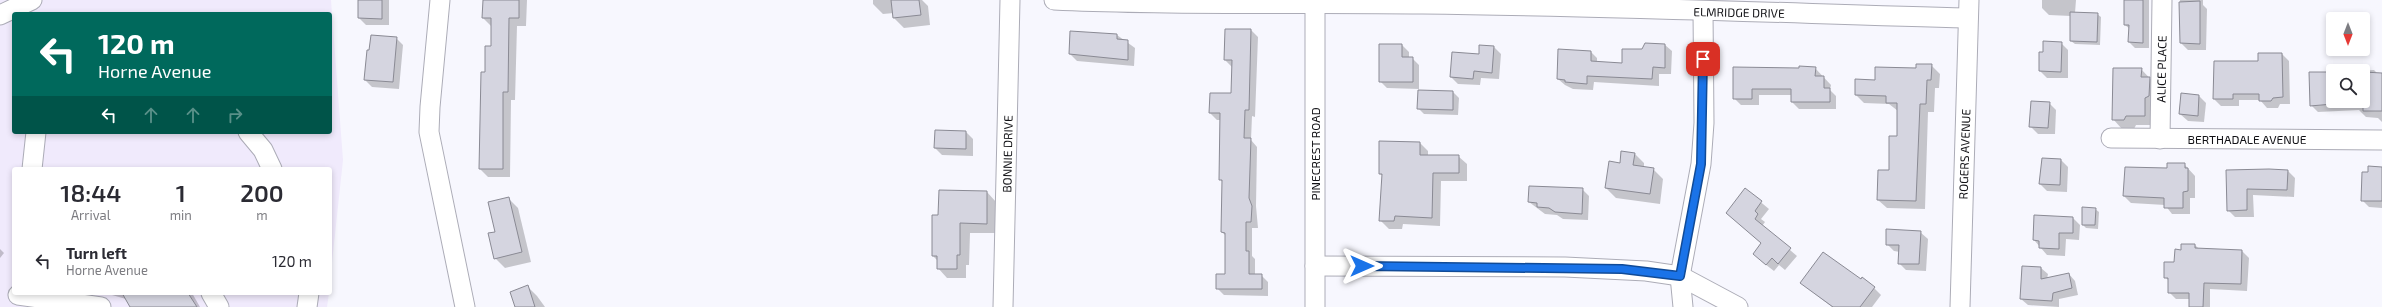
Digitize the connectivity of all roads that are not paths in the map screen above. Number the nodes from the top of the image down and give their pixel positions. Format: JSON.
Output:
{"nodes":[{"id":1,"x":32,"y":0,"type":"edge"},
{"id":2,"x":440,"y":0,"type":"edge"},
{"id":3,"x":1010,"y":0,"type":"edge"},
{"id":4,"x":1054,"y":0,"type":"edge"},
{"id":5,"x":2162,"y":0,"type":"edge"},
{"id":6,"x":1315,"y":2,"type":"edge"},
{"id":7,"x":1698,"y":7,"type":"edge"},
{"id":8,"x":1968,"y":9,"type":"edge"},
{"id":9,"x":0,"y":15,"type":"edge"},
{"id":10,"x":36,"y":134,"type":"edge"},
{"id":11,"x":250,"y":134,"type":"edge"},
{"id":12,"x":2111,"y":138,"type":"dead end"},
{"id":13,"x":2160,"y":139,"type":"junction"},
{"id":14,"x":2382,"y":140,"type":"edge"},
{"id":15,"x":32,"y":167,"type":"edge"},
{"id":16,"x":271,"y":167,"type":"edge"},
{"id":17,"x":1315,"y":266,"type":"junction"},
{"id":18,"x":1680,"y":276,"type":"junction"},
{"id":19,"x":212,"y":295,"type":"edge"},
{"id":20,"x":309,"y":295,"type":"edge"},
{"id":21,"x":17,"y":298,"type":"edge"},
{"id":22,"x":101,"y":307,"type":"edge"},
{"id":23,"x":220,"y":307,"type":"edge"},
{"id":24,"x":307,"y":307,"type":"edge"},
{"id":25,"x":465,"y":307,"type":"edge"},
{"id":26,"x":1003,"y":307,"type":"edge"},
{"id":27,"x":1315,"y":307,"type":"edge"},
{"id":28,"x":1683,"y":307,"type":"edge"},
{"id":29,"x":1738,"y":307,"type":"edge"},
{"id":30,"x":1960,"y":307,"type":"edge"}],
"edges":[{"from":1,"to":9,"type":"street"},
{"from":2,"to":25,"type":"street"},
{"from":3,"to":26,"type":"street","name":"BONNIE DRIVE"},
{"from":4,"to":6,"type":"street","name":"ELMRIDGE DRIVE"},
{"from":5,"to":13,"type":"street","name":"ALICE PLACE"},
{"from":6,"to":7,"type":"street","name":"ELMRIDGE DRIVE"},
{"from":6,"to":17,"type":"street","name":"PINECREST ROAD"},
{"from":7,"to":8,"type":"street","name":"ELMRIDGE DRIVE"},
{"from":7,"to":18,"type":"street"},
{"from":8,"to":30,"type":"street","name":"ROGERS AVENUE"},
{"from":10,"to":15,"type":"street"},
{"from":11,"to":16,"type":"street"},
{"from":12,"to":13,"type":"street","name":"BERTHADALE AVENUE"},
{"from":13,"to":14,"type":"street","name":"BERTHADALE AVENUE"},
{"from":17,"to":18,"type":"street"},
{"from":17,"to":27,"type":"street","name":"PINECREST ROAD"},
{"from":18,"to":28,"type":"street"},
{"from":18,"to":29,"type":"street"},
{"from":19,"to":23,"type":"street"},
{"from":20,"to":24,"type":"street"},
{"from":21,"to":22,"type":"street"}]}
